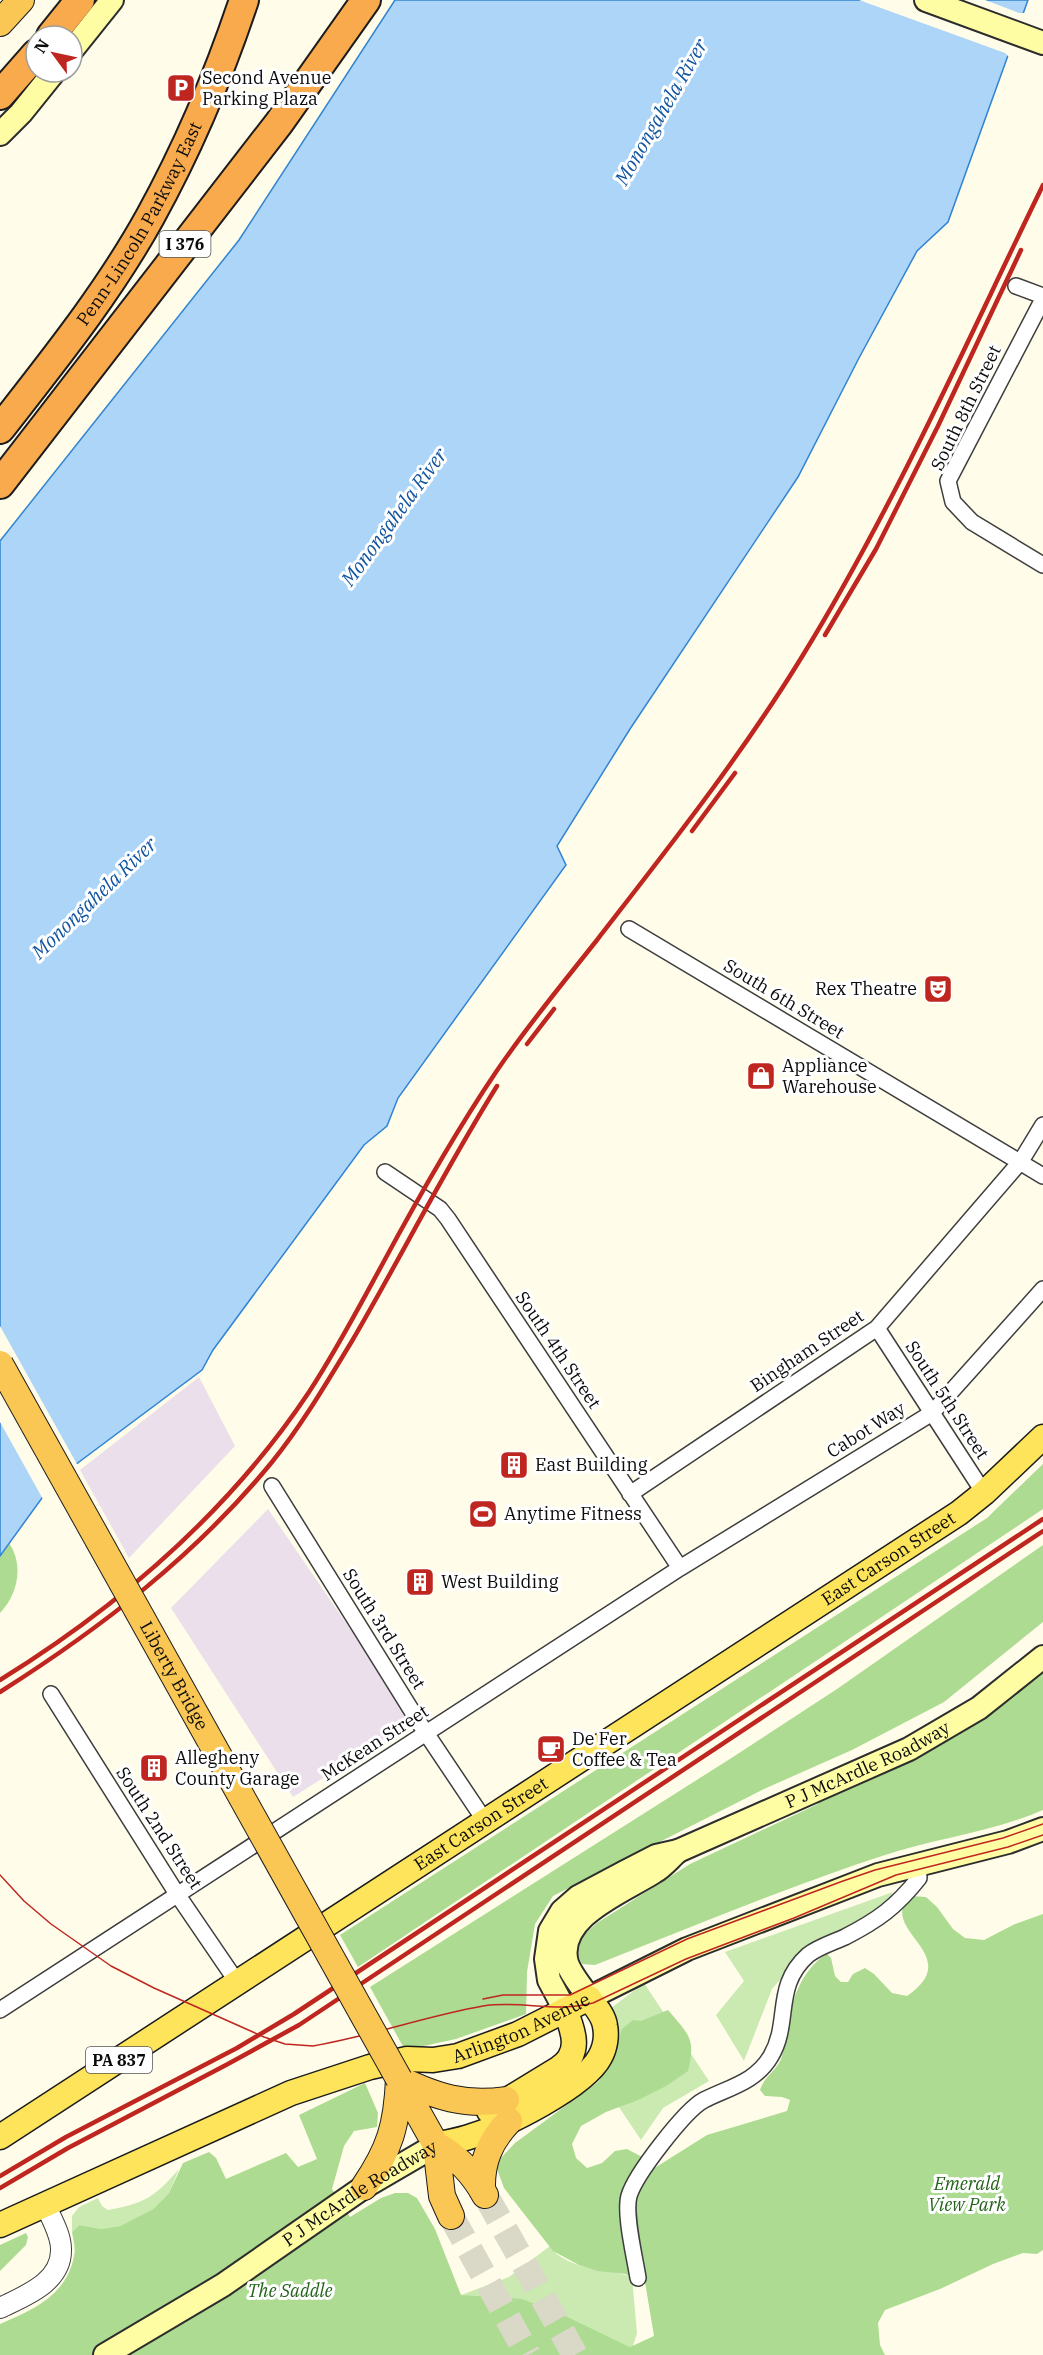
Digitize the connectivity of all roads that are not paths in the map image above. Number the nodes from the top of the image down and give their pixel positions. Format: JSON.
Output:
{"nodes":[{"id":1,"x":21,"y":0,"type":"edge"},
{"id":2,"x":80,"y":0,"type":"edge"},
{"id":3,"x":112,"y":0,"type":"edge"},
{"id":4,"x":244,"y":0,"type":"edge"},
{"id":5,"x":366,"y":0,"type":"edge"},
{"id":6,"x":926,"y":0,"type":"edge"},
{"id":7,"x":0,"y":23,"type":"edge"},
{"id":8,"x":61,"y":24,"type":"edge"},
{"id":9,"x":84,"y":35,"type":"edge"},
{"id":10,"x":1043,"y":43,"type":"edge"},
{"id":11,"x":24,"y":68,"type":"edge"},
{"id":12,"x":44,"y":84,"type":"edge"},
{"id":13,"x":0,"y":95,"type":"edge"},
{"id":14,"x":0,"y":134,"type":"edge"},
{"id":15,"x":1016,"y":286,"type":"dead end"},
{"id":16,"x":1043,"y":298,"type":"edge"},
{"id":17,"x":0,"y":429,"type":"edge"},
{"id":18,"x":0,"y":484,"type":"edge"},
{"id":19,"x":1043,"y":565,"type":"edge"},
{"id":20,"x":629,"y":929,"type":"dead end"},
{"id":21,"x":1043,"y":1125,"type":"edge"},
{"id":22,"x":1021,"y":1161,"type":"junction"},
{"id":23,"x":385,"y":1172,"type":"dead end"},
{"id":24,"x":1043,"y":1176,"type":"edge"},
{"id":25,"x":1043,"y":1289,"type":"edge"},
{"id":26,"x":877,"y":1328,"type":"junction"},
{"id":27,"x":0,"y":1364,"type":"edge"},
{"id":28,"x":932,"y":1413,"type":"junction"},
{"id":29,"x":1043,"y":1437,"type":"edge"},
{"id":30,"x":272,"y":1486,"type":"dead end"},
{"id":31,"x":984,"y":1493,"type":"junction"},
{"id":32,"x":630,"y":1494,"type":"junction"},
{"id":33,"x":680,"y":1568,"type":"junction"},
{"id":34,"x":1043,"y":1657,"type":"edge"},
{"id":35,"x":51,"y":1694,"type":"dead end"},
{"id":36,"x":426,"y":1732,"type":"junction"},
{"id":37,"x":486,"y":1821,"type":"junction"},
{"id":38,"x":1043,"y":1829,"type":"edge"},
{"id":39,"x":678,"y":1851,"type":"junction"},
{"id":40,"x":918,"y":1864,"type":"junction"},
{"id":41,"x":177,"y":1894,"type":"junction"},
{"id":42,"x":237,"y":1982,"type":"junction"},
{"id":43,"x":583,"y":1990,"type":"junction"},
{"id":44,"x":560,"y":2000,"type":"junction"},
{"id":45,"x":0,"y":2010,"type":"edge"},
{"id":46,"x":399,"y":2079,"type":"junction"},
{"id":47,"x":508,"y":2111,"type":"junction"},
{"id":48,"x":0,"y":2137,"type":"edge"},
{"id":49,"x":436,"y":2145,"type":"junction"},
{"id":50,"x":364,"y":2187,"type":"junction"},
{"id":51,"x":45,"y":2204,"type":"junction"},
{"id":52,"x":451,"y":2216,"type":"tunnel mouth"},
{"id":53,"x":0,"y":2225,"type":"edge"},
{"id":54,"x":638,"y":2278,"type":"dead end"},
{"id":55,"x":0,"y":2308,"type":"edge"},
{"id":56,"x":105,"y":2355,"type":"edge"}],
"edges":[{"from":1,"to":7,"type":"highway"},
{"from":2,"to":8,"type":"highway"},
{"from":3,"to":9,"type":"main road"},
{"from":4,"to":17,"type":"highway","name":"Penn-Lincoln Parkway East","number":"I 376"},
{"from":5,"to":18,"type":"highway","name":"Penn-Lincoln Parkway East","number":"I 376"},
{"from":6,"to":10,"type":"main road"},
{"from":11,"to":13,"type":"highway"},
{"from":12,"to":14,"type":"main road"},
{"from":15,"to":16,"type":"street"},
{"from":16,"to":19,"type":"street","name":"South 8th Street"},
{"from":20,"to":22,"type":"street","name":"South 6th Street"},
{"from":21,"to":22,"type":"street","name":"Bingham Street"},
{"from":22,"to":24,"type":"street","name":"South 6th Street"},
{"from":22,"to":26,"type":"street","name":"Bingham Street"},
{"from":23,"to":32,"type":"street","name":"South 4th Street"},
{"from":25,"to":28,"type":"street","name":"Cabot Way"},
{"from":26,"to":28,"type":"street","name":"South 5th Street"},
{"from":26,"to":32,"type":"street","name":"Bingham Street"},
{"from":27,"to":46,"type":"highway","name":"Liberty Bridge","bridge":true},
{"from":28,"to":31,"type":"street","name":"South 5th Street"},
{"from":28,"to":33,"type":"street","name":"Cabot Way"},
{"from":29,"to":31,"type":"main road","name":"East Carson Street","number":"PA 837"},
{"from":30,"to":36,"type":"street","name":"South 3rd Street"},
{"from":31,"to":37,"type":"main road","name":"East Carson Street","number":"PA 837"},
{"from":32,"to":33,"type":"street","name":"South 4th Street"},
{"from":33,"to":36,"type":"street","name":"McKean Street"},
{"from":34,"to":39,"type":"main road","name":"P J McArdle Roadway"},
{"from":35,"to":41,"type":"street","name":"South 2nd Street"},
{"from":36,"to":37,"type":"street","name":"South 3rd Street"},
{"from":36,"to":41,"type":"street","name":"McKean Street"},
{"from":37,"to":42,"type":"main road","name":"East Carson Street","number":"PA 837"},
{"from":38,"to":40,"type":"main road","name":"Arlington Avenue"},
{"from":39,"to":43,"type":"main road","name":"P J McArdle Roadway"},
{"from":39,"to":44,"type":"main road","name":"P J McArdle Roadway"},
{"from":40,"to":43,"type":"main road","name":"Arlington Avenue"},
{"from":40,"to":54,"type":"street"},
{"from":41,"to":42,"type":"street","name":"South 2nd Street"},
{"from":41,"to":45,"type":"street","name":"McKean Street"},
{"from":42,"to":48,"type":"main road","name":"East Carson Street","number":"PA 837"},
{"from":43,"to":44,"type":"main road","name":"Arlington Avenue"},
{"from":43,"to":47,"type":"main road","name":"P J McArdle Roadway"},
{"from":44,"to":47,"type":"main road","name":"P J McArdle Roadway"},
{"from":44,"to":51,"type":"main road","name":"Arlington Avenue"},
{"from":46,"to":47,"type":"highway"},
{"from":46,"to":49,"type":"highway","name":"Liberty Bridge"},
{"from":46,"to":50,"type":"highway"},
{"from":47,"to":49,"type":"main road"},
{"from":47,"to":49,"type":"highway"},
{"from":49,"to":50,"type":"main road","name":"P J McArdle Roadway"},
{"from":49,"to":52,"type":"highway"},
{"from":50,"to":56,"type":"main road","name":"P J McArdle Roadway"},
{"from":51,"to":53,"type":"main road","name":"Arlington Avenue"},
{"from":51,"to":55,"type":"street"}]}
